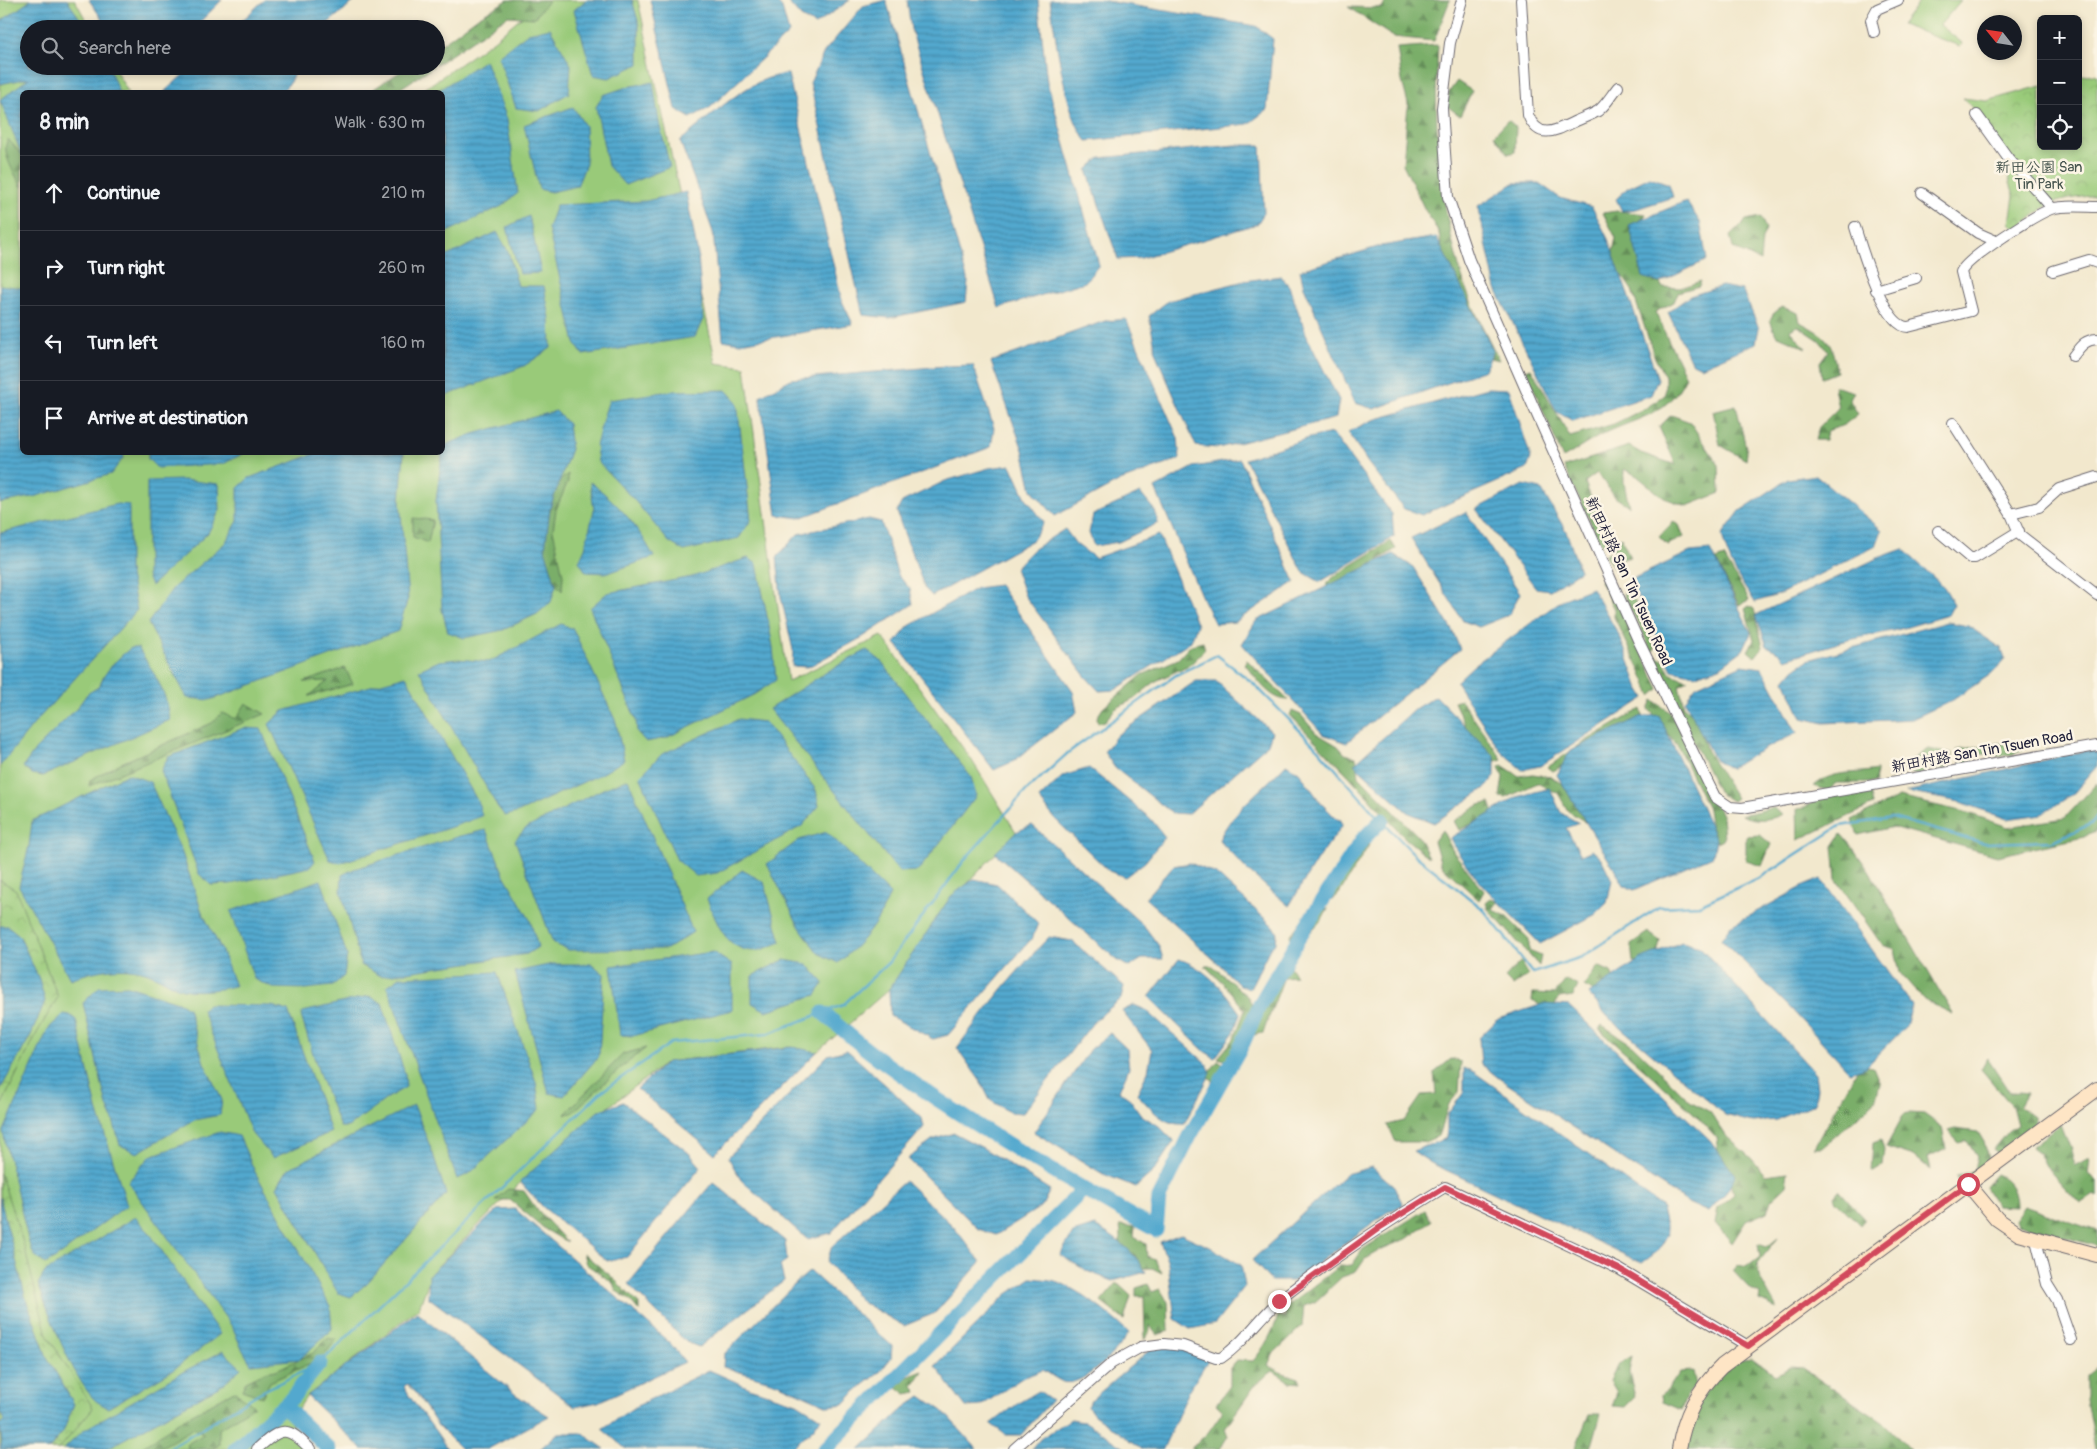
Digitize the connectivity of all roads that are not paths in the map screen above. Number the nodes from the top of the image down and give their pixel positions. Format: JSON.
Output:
{"nodes":[{"id":1,"x":1462,"y":0,"type":"edge"},
{"id":2,"x":1521,"y":0,"type":"edge"},
{"id":3,"x":1898,"y":0,"type":"edge"},
{"id":4,"x":1874,"y":32,"type":"dead end"},
{"id":5,"x":1618,"y":87,"type":"dead end"},
{"id":6,"x":1977,"y":115,"type":"dead end"},
{"id":7,"x":1922,"y":194,"type":"dead end"},
{"id":8,"x":2097,"y":207,"type":"edge"},
{"id":9,"x":2052,"y":208,"type":"junction"},
{"id":10,"x":1855,"y":227,"type":"dead end"},
{"id":11,"x":1996,"y":241,"type":"junction"},
{"id":12,"x":2097,"y":263,"type":"edge"},
{"id":13,"x":2053,"y":271,"type":"dead end"},
{"id":14,"x":1916,"y":278,"type":"dead end"},
{"id":15,"x":1876,"y":290,"type":"junction"},
{"id":16,"x":2097,"y":339,"type":"edge"},
{"id":17,"x":2073,"y":356,"type":"dead end"},
{"id":18,"x":1953,"y":423,"type":"dead end"},
{"id":19,"x":2097,"y":477,"type":"edge"},
{"id":20,"x":2011,"y":514,"type":"junction"},
{"id":21,"x":1938,"y":531,"type":"dead end"},
{"id":22,"x":2019,"y":531,"type":"junction"},
{"id":23,"x":2097,"y":595,"type":"edge"},
{"id":24,"x":2097,"y":746,"type":"edge"},
{"id":25,"x":2097,"y":1089,"type":"edge"},
{"id":26,"x":1968,"y":1184,"type":"junction"},
{"id":27,"x":2036,"y":1240,"type":"junction"},
{"id":28,"x":2097,"y":1255,"type":"edge"},
{"id":29,"x":2071,"y":1340,"type":"dead end"},
{"id":30,"x":1748,"y":1346,"type":"junction"},
{"id":31,"x":257,"y":1449,"type":"edge"},
{"id":32,"x":310,"y":1449,"type":"edge"},
{"id":33,"x":1014,"y":1449,"type":"edge"},
{"id":34,"x":1679,"y":1449,"type":"edge"}],
"edges":[{"from":1,"to":24,"type":"street","name":"新田村路 San Tin Tsuen Road"},
{"from":2,"to":5,"type":"street"},
{"from":3,"to":4,"type":"street"},
{"from":6,"to":9,"type":"street"},
{"from":7,"to":11,"type":"street"},
{"from":8,"to":9,"type":"street"},
{"from":9,"to":11,"type":"street"},
{"from":10,"to":15,"type":"street"},
{"from":11,"to":15,"type":"street"},
{"from":12,"to":13,"type":"street"},
{"from":14,"to":15,"type":"street"},
{"from":16,"to":17,"type":"street"},
{"from":18,"to":20,"type":"street"},
{"from":19,"to":20,"type":"street"},
{"from":20,"to":22,"type":"street"},
{"from":21,"to":22,"type":"street"},
{"from":22,"to":23,"type":"street"},
{"from":25,"to":26,"type":"main road"},
{"from":26,"to":27,"type":"main road"},
{"from":26,"to":30,"type":"main road"},
{"from":27,"to":28,"type":"main road"},
{"from":27,"to":29,"type":"street"},
{"from":30,"to":33,"type":"street"},
{"from":30,"to":34,"type":"main road"},
{"from":31,"to":32,"type":"street"}]}
